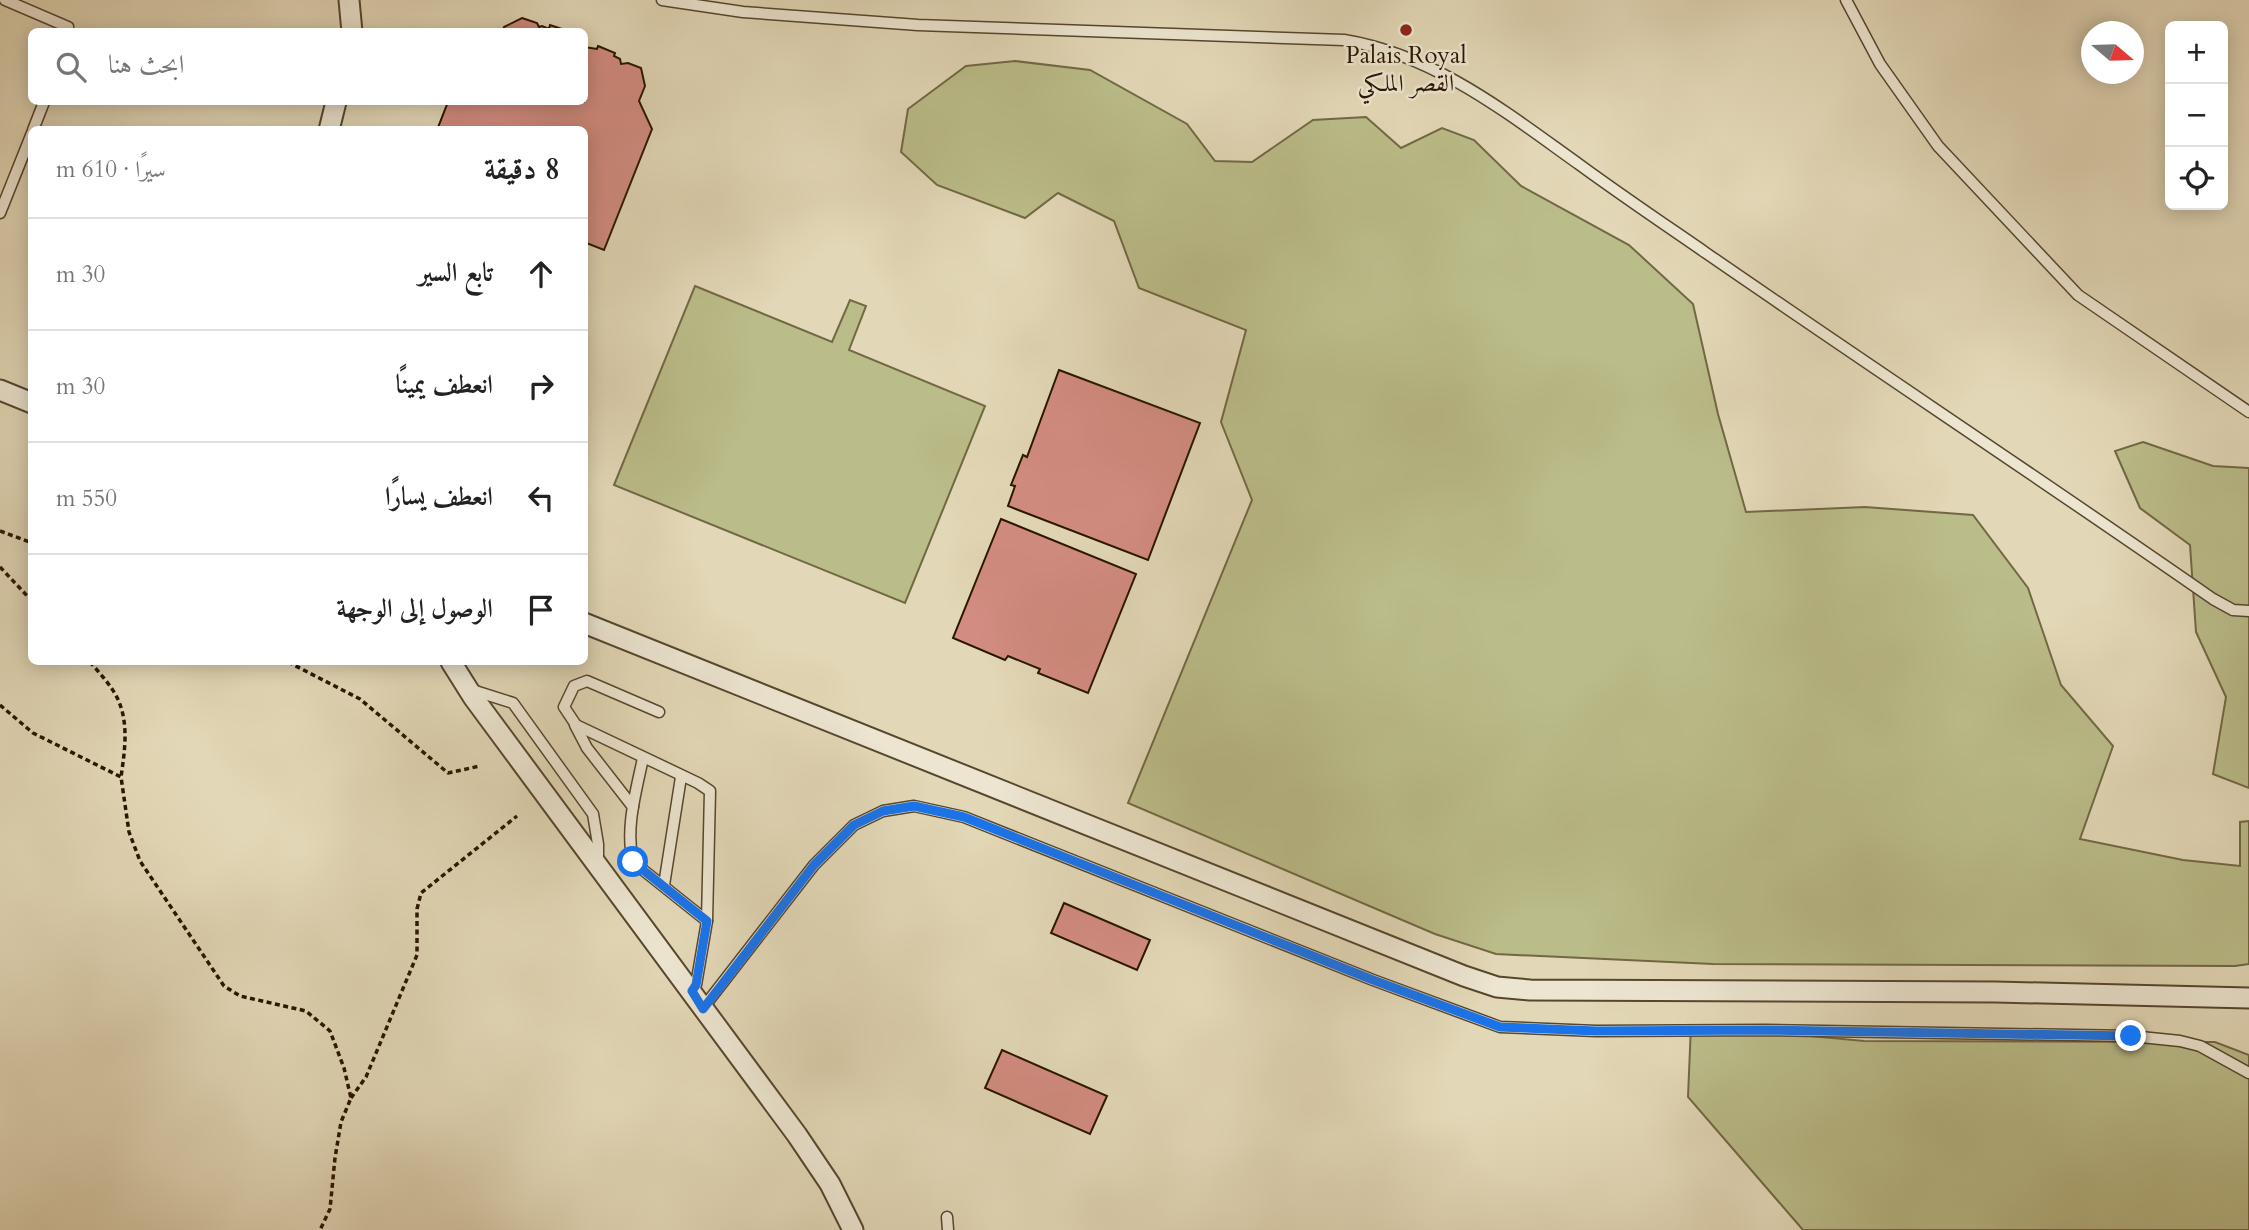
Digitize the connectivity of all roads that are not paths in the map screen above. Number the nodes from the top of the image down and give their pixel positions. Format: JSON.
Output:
{"nodes":[{"id":1,"x":5,"y":0,"type":"edge"},
{"id":2,"x":349,"y":0,"type":"edge"},
{"id":3,"x":662,"y":0,"type":"edge"},
{"id":4,"x":1846,"y":0,"type":"edge"},
{"id":5,"x":68,"y":28,"type":"edge"},
{"id":6,"x":352,"y":28,"type":"edge"},
{"id":7,"x":43,"y":105,"type":"edge"},
{"id":8,"x":335,"y":105,"type":"edge"},
{"id":9,"x":34,"y":126,"type":"edge"},
{"id":10,"x":330,"y":126,"type":"edge"},
{"id":11,"x":28,"y":141,"type":"edge"},
{"id":12,"x":0,"y":213,"type":"edge"},
{"id":13,"x":0,"y":390,"type":"edge"},
{"id":14,"x":28,"y":400,"type":"edge"},
{"id":15,"x":2249,"y":412,"type":"edge"},
{"id":16,"x":2249,"y":611,"type":"edge"},
{"id":17,"x":588,"y":625,"type":"edge"},
{"id":18,"x":453,"y":665,"type":"edge"},
{"id":19,"x":468,"y":689,"type":"junction"},
{"id":20,"x":659,"y":712,"type":"dead end"},
{"id":21,"x":572,"y":720,"type":"junction"},
{"id":22,"x":643,"y":758,"type":"junction"},
{"id":23,"x":681,"y":777,"type":"junction"},
{"id":24,"x":633,"y":807,"type":"junction"},
{"id":25,"x":597,"y":867,"type":"junction"},
{"id":26,"x":664,"y":885,"type":"junction"},
{"id":27,"x":707,"y":921,"type":"junction"},
{"id":28,"x":692,"y":991,"type":"junction"},
{"id":29,"x":2249,"y":998,"type":"edge"},
{"id":30,"x":703,"y":1009,"type":"junction"},
{"id":31,"x":2249,"y":1073,"type":"edge"},
{"id":32,"x":947,"y":1217,"type":"dead end"},
{"id":33,"x":853,"y":1230,"type":"edge"},
{"id":34,"x":948,"y":1230,"type":"edge"}],
"edges":[{"from":1,"to":5,"type":"lane"},
{"from":2,"to":6,"type":"street"},
{"from":3,"to":16,"type":"lane"},
{"from":4,"to":15,"type":"lane"},
{"from":7,"to":9,"type":"lane"},
{"from":8,"to":10,"type":"street"},
{"from":11,"to":12,"type":"lane"},
{"from":13,"to":14,"type":"street"},
{"from":17,"to":29,"type":"street"},
{"from":18,"to":19,"type":"street"},
{"from":19,"to":25,"type":"street"},
{"from":19,"to":25,"type":"lane"},
{"from":20,"to":21,"type":"lane"},
{"from":21,"to":22,"type":"lane"},
{"from":21,"to":24,"type":"lane"},
{"from":22,"to":23,"type":"lane"},
{"from":22,"to":24,"type":"lane"},
{"from":23,"to":26,"type":"lane"},
{"from":23,"to":27,"type":"lane"},
{"from":24,"to":26,"type":"lane"},
{"from":25,"to":28,"type":"street"},
{"from":26,"to":27,"type":"lane"},
{"from":27,"to":28,"type":"lane"},
{"from":28,"to":30,"type":"street"},
{"from":30,"to":31,"type":"lane"},
{"from":30,"to":33,"type":"street"},
{"from":32,"to":34,"type":"lane"}]}
